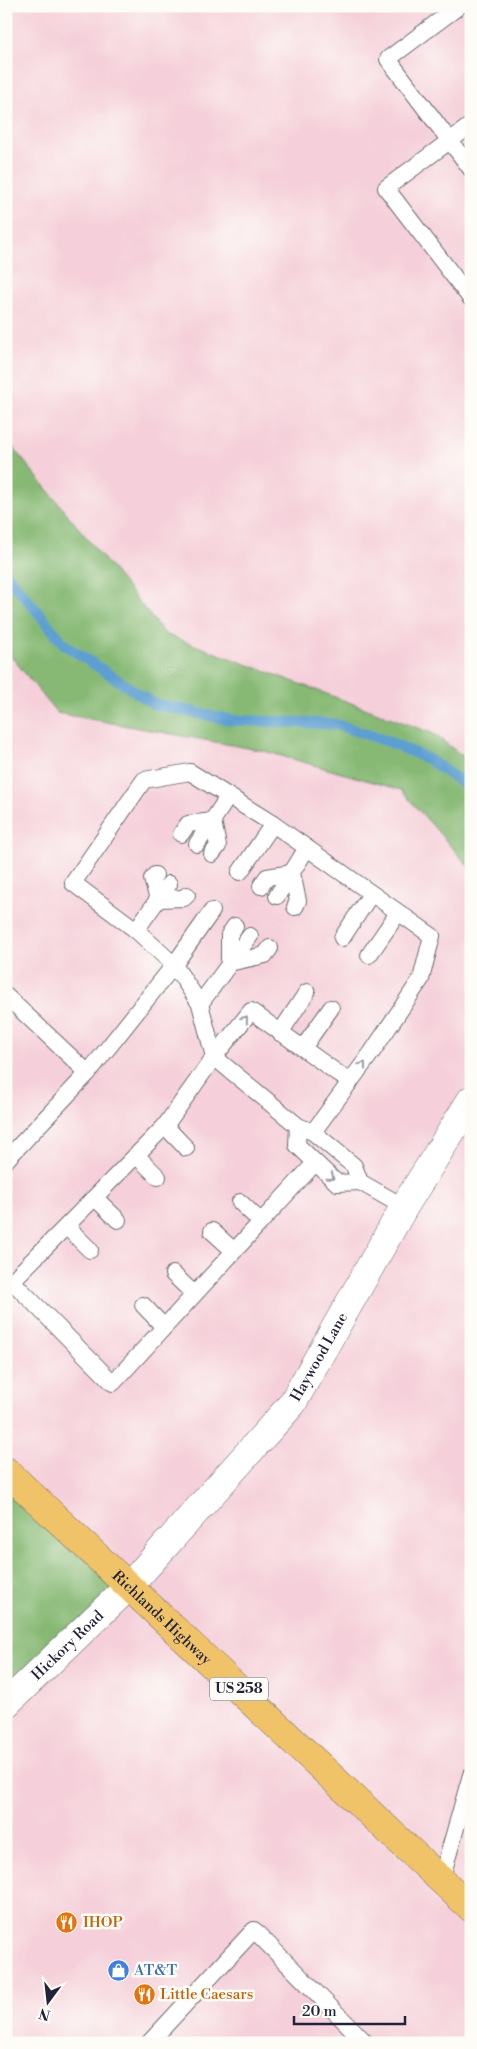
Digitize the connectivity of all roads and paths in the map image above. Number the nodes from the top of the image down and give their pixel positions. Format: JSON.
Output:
{"nodes":[{"id":1,"x":459,"y":6,"type":"edge"},
{"id":2,"x":471,"y":125,"type":"edge"},
{"id":3,"x":448,"y":141,"type":"junction"},
{"id":4,"x":471,"y":169,"type":"edge"},
{"id":5,"x":471,"y":299,"type":"edge"},
{"id":6,"x":228,"y":797,"type":"junction"},
{"id":7,"x":213,"y":821,"type":"junction"},
{"id":8,"x":273,"y":824,"type":"junction"},
{"id":9,"x":181,"y":834,"type":"dead end"},
{"id":10,"x":197,"y":844,"type":"dead end"},
{"id":11,"x":307,"y":848,"type":"junction"},
{"id":12,"x":212,"y":854,"type":"dead end"},
{"id":13,"x":240,"y":872,"type":"dead end"},
{"id":14,"x":292,"y":873,"type":"junction"},
{"id":15,"x":155,"y":874,"type":"dead end"},
{"id":16,"x":170,"y":884,"type":"dead end"},
{"id":17,"x":261,"y":886,"type":"dead end"},
{"id":18,"x":186,"y":894,"type":"dead end"},
{"id":19,"x":372,"y":894,"type":"junction"},
{"id":20,"x":278,"y":896,"type":"dead end"},
{"id":21,"x":158,"y":899,"type":"junction"},
{"id":22,"x":295,"y":907,"type":"dead end"},
{"id":23,"x":212,"y":911,"type":"dead end"},
{"id":24,"x":398,"y":913,"type":"junction"},
{"id":25,"x":235,"y":926,"type":"dead end"},
{"id":26,"x":136,"y":930,"type":"junction"},
{"id":27,"x":250,"y":936,"type":"dead end"},
{"id":28,"x":342,"y":938,"type":"dead end"},
{"id":29,"x":270,"y":948,"type":"dead end"},
{"id":30,"x":369,"y":955,"type":"dead end"},
{"id":31,"x":229,"y":964,"type":"junction"},
{"id":32,"x":174,"y":965,"type":"junction"},
{"id":33,"x":307,"y":992,"type":"dead end"},
{"id":34,"x":6,"y":996,"type":"edge"},
{"id":35,"x":200,"y":1004,"type":"junction"},
{"id":36,"x":331,"y":1008,"type":"dead end"},
{"id":37,"x":280,"y":1033,"type":"junction"},
{"id":38,"x":303,"y":1048,"type":"junction"},
{"id":39,"x":214,"y":1057,"type":"junction"},
{"id":40,"x":88,"y":1073,"type":"junction"},
{"id":41,"x":350,"y":1082,"type":"junction"},
{"id":42,"x":471,"y":1100,"type":"edge"},
{"id":43,"x":164,"y":1126,"type":"junction"},
{"id":44,"x":306,"y":1129,"type":"junction"},
{"id":45,"x":186,"y":1148,"type":"dead end"},
{"id":46,"x":136,"y":1155,"type":"junction"},
{"id":47,"x":6,"y":1160,"type":"edge"},
{"id":48,"x":315,"y":1163,"type":"junction"},
{"id":49,"x":158,"y":1177,"type":"dead end"},
{"id":50,"x":360,"y":1182,"type":"junction"},
{"id":51,"x":95,"y":1198,"type":"junction"},
{"id":52,"x":240,"y":1202,"type":"dead end"},
{"id":53,"x":404,"y":1207,"type":"junction"},
{"id":54,"x":118,"y":1220,"type":"dead end"},
{"id":55,"x":260,"y":1221,"type":"junction"},
{"id":56,"x":67,"y":1228,"type":"junction"},
{"id":57,"x":212,"y":1231,"type":"dead end"},
{"id":58,"x":90,"y":1250,"type":"dead end"},
{"id":59,"x":234,"y":1251,"type":"junction"},
{"id":60,"x":172,"y":1274,"type":"dead end"},
{"id":61,"x":9,"y":1279,"type":"edge"},
{"id":62,"x":194,"y":1294,"type":"junction"},
{"id":63,"x":143,"y":1305,"type":"dead end"},
{"id":64,"x":164,"y":1327,"type":"junction"},
{"id":65,"x":6,"y":1471,"type":"edge"},
{"id":66,"x":129,"y":1586,"type":"junction"},
{"id":67,"x":6,"y":1704,"type":"edge"},
{"id":68,"x":471,"y":1774,"type":"edge"},
{"id":69,"x":441,"y":1880,"type":"junction"},
{"id":70,"x":471,"y":1908,"type":"edge"},
{"id":71,"x":149,"y":2043,"type":"edge"},
{"id":72,"x":366,"y":2043,"type":"edge"}],
"edges":[{"from":1,"to":3,"type":"lane"},
{"from":2,"to":3,"type":"lane"},
{"from":3,"to":4,"type":"lane"},
{"from":3,"to":5,"type":"lane"},
{"from":6,"to":7,"type":"lane"},
{"from":6,"to":8,"type":"lane"},
{"from":6,"to":26,"type":"lane"},
{"from":7,"to":9,"type":"lane"},
{"from":7,"to":10,"type":"lane"},
{"from":7,"to":12,"type":"lane"},
{"from":8,"to":11,"type":"lane"},
{"from":8,"to":13,"type":"lane"},
{"from":11,"to":14,"type":"lane"},
{"from":11,"to":19,"type":"lane"},
{"from":14,"to":17,"type":"lane"},
{"from":14,"to":20,"type":"lane"},
{"from":14,"to":22,"type":"lane"},
{"from":15,"to":21,"type":"lane"},
{"from":16,"to":21,"type":"lane"},
{"from":18,"to":21,"type":"lane"},
{"from":19,"to":24,"type":"lane"},
{"from":19,"to":28,"type":"lane"},
{"from":21,"to":26,"type":"lane"},
{"from":23,"to":32,"type":"lane"},
{"from":24,"to":30,"type":"lane"},
{"from":41,"to":24,"type":"lane","one_way":true},
{"from":25,"to":31,"type":"lane"},
{"from":26,"to":32,"type":"lane"},
{"from":27,"to":31,"type":"lane"},
{"from":29,"to":31,"type":"lane"},
{"from":31,"to":35,"type":"lane"},
{"from":32,"to":35,"type":"lane"},
{"from":32,"to":40,"type":"lane"},
{"from":33,"to":37,"type":"lane"},
{"from":34,"to":40,"type":"lane"},
{"from":35,"to":39,"type":"lane"},
{"from":36,"to":38,"type":"lane"},
{"from":37,"to":38,"type":"lane"},
{"from":39,"to":37,"type":"lane","one_way":true},
{"from":38,"to":41,"type":"lane"},
{"from":39,"to":43,"type":"lane"},
{"from":39,"to":44,"type":"lane"},
{"from":40,"to":47,"type":"lane"},
{"from":41,"to":44,"type":"lane"},
{"from":42,"to":53,"type":"street","name":"Haywood Lane"},
{"from":43,"to":45,"type":"lane"},
{"from":43,"to":46,"type":"lane"},
{"from":44,"to":48,"type":"lane"},
{"from":44,"to":50,"type":"lane"},
{"from":46,"to":49,"type":"lane"},
{"from":46,"to":51,"type":"lane"},
{"from":48,"to":50,"type":"lane","one_way":true},
{"from":48,"to":55,"type":"lane"},
{"from":50,"to":53,"type":"lane"},
{"from":51,"to":54,"type":"lane"},
{"from":51,"to":56,"type":"lane"},
{"from":52,"to":55,"type":"lane"},
{"from":53,"to":66,"type":"street","name":"Haywood Lane"},
{"from":55,"to":59,"type":"lane"},
{"from":56,"to":58,"type":"lane"},
{"from":56,"to":61,"type":"lane"},
{"from":57,"to":59,"type":"lane"},
{"from":59,"to":62,"type":"lane"},
{"from":60,"to":62,"type":"lane"},
{"from":61,"to":64,"type":"lane"},
{"from":62,"to":64,"type":"lane"},
{"from":63,"to":64,"type":"lane"},
{"from":65,"to":66,"type":"main road","name":"Richlands Highway","number":"US 258"},
{"from":66,"to":67,"type":"street","name":"Hickory Road"},
{"from":66,"to":69,"type":"main road","name":"Richlands Highway","number":"US 258"},
{"from":68,"to":69,"type":"lane"},
{"from":69,"to":70,"type":"main road","name":"Richlands Highway","number":"US 258"},
{"from":71,"to":72,"type":"lane"}]}
